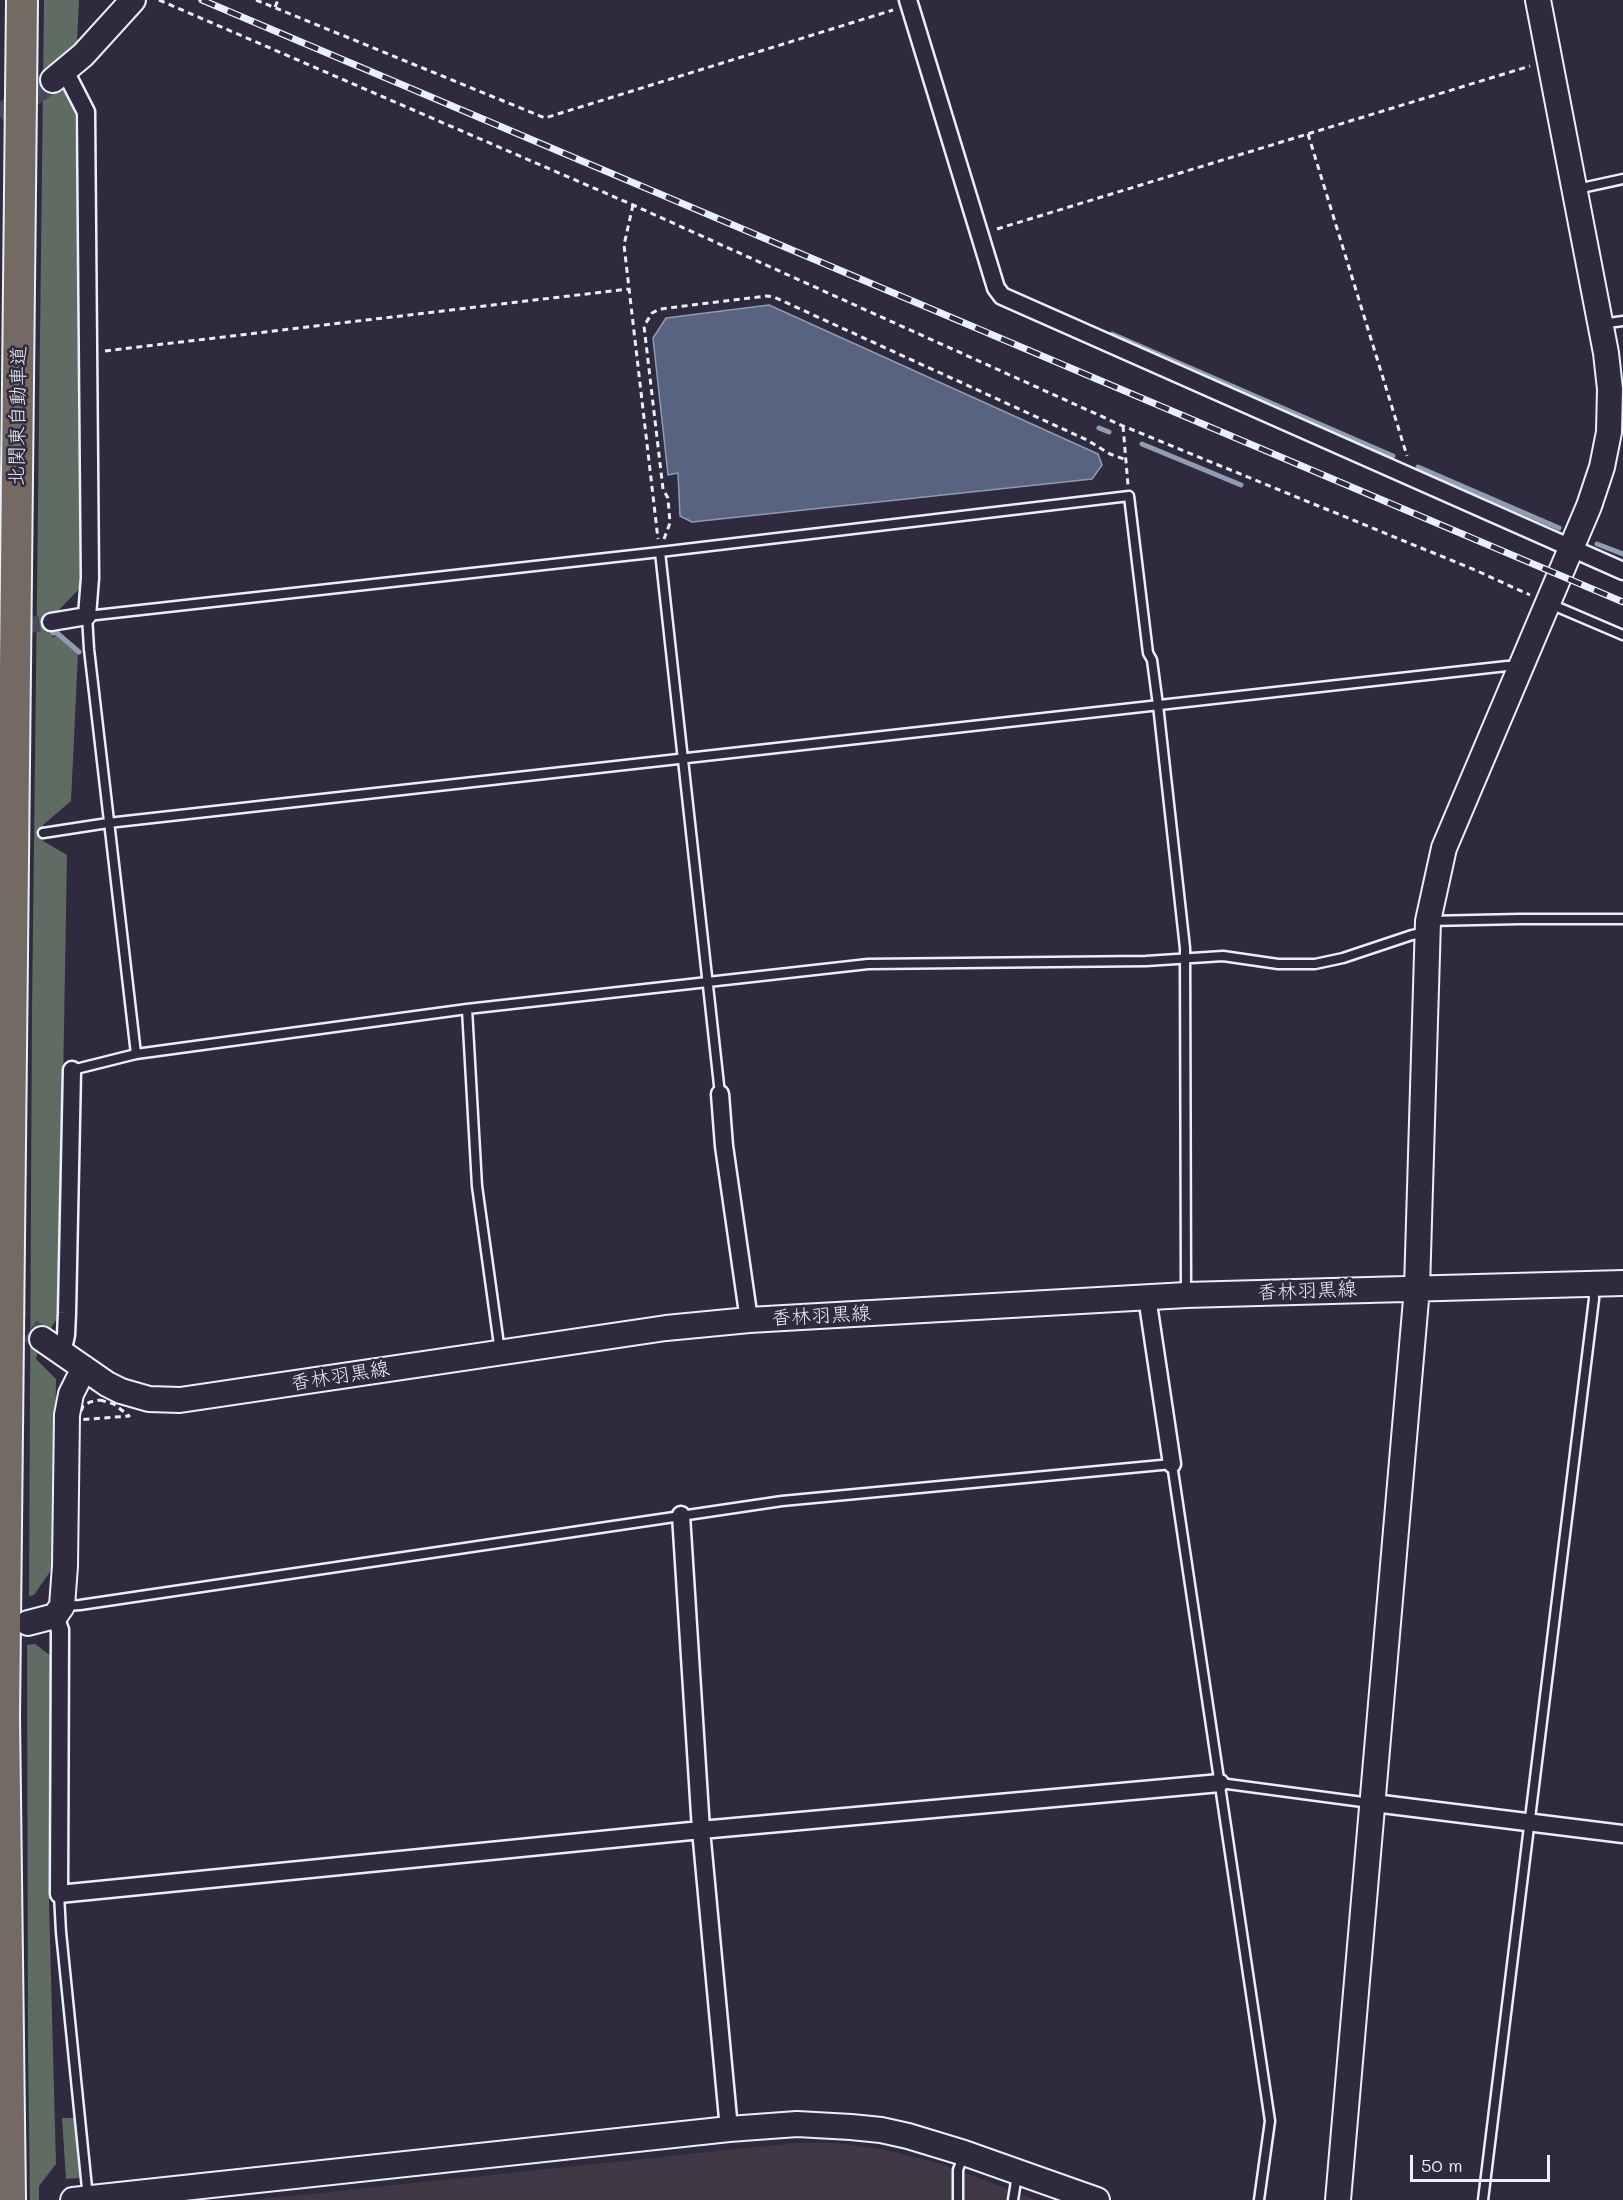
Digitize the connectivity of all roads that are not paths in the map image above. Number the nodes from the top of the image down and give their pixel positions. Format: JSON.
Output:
{"nodes":[{"id":1,"x":22,"y":0,"type":"edge"},
{"id":2,"x":133,"y":0,"type":"edge"},
{"id":3,"x":1538,"y":0,"type":"edge"},
{"id":4,"x":909,"y":2,"type":"edge"},
{"id":5,"x":59,"y":75,"type":"joint"},
{"id":6,"x":1623,"y":179,"type":"edge"},
{"id":7,"x":1574,"y":190,"type":"junction"},
{"id":8,"x":1612,"y":323,"type":"edge"},
{"id":9,"x":1571,"y":548,"type":"junction"},
{"id":10,"x":660,"y":552,"type":"junction"},
{"id":11,"x":1623,"y":571,"type":"edge"},
{"id":12,"x":1548,"y":603,"type":"junction"},
{"id":13,"x":87,"y":616,"type":"junction"},
{"id":14,"x":51,"y":622,"type":"tunnel mouth"},
{"id":15,"x":1623,"y":635,"type":"edge"},
{"id":16,"x":1521,"y":667,"type":"junction"},
{"id":17,"x":1158,"y":705,"type":"junction"},
{"id":18,"x":683,"y":760,"type":"junction"},
{"id":19,"x":108,"y":823,"type":"junction"},
{"id":20,"x":43,"y":833,"type":"dead end"},
{"id":21,"x":1623,"y":919,"type":"edge"},
{"id":22,"x":1428,"y":927,"type":"junction"},
{"id":23,"x":1186,"y":958,"type":"junction"},
{"id":24,"x":708,"y":981,"type":"junction"},
{"id":25,"x":467,"y":1009,"type":"junction"},
{"id":26,"x":136,"y":1054,"type":"junction"},
{"id":27,"x":72,"y":1070,"type":"joint"},
{"id":28,"x":720,"y":1094,"type":"joint"},
{"id":29,"x":1623,"y":1283,"type":"edge"},
{"id":30,"x":1593,"y":1284,"type":"junction"},
{"id":31,"x":1417,"y":1288,"type":"junction"},
{"id":32,"x":1186,"y":1295,"type":"junction"},
{"id":33,"x":1147,"y":1297,"type":"junction"},
{"id":34,"x":749,"y":1320,"type":"junction"},
{"id":35,"x":42,"y":1340,"type":"tunnel mouth"},
{"id":36,"x":62,"y":1353,"type":"junction"},
{"id":37,"x":500,"y":1353,"type":"junction"},
{"id":38,"x":84,"y":1368,"type":"junction"},
{"id":39,"x":1172,"y":1464,"type":"junction"},
{"id":40,"x":681,"y":1515,"type":"junction"},
{"id":41,"x":58,"y":1611,"type":"junction"},
{"id":42,"x":28,"y":1623,"type":"dead end"},
{"id":43,"x":1220,"y":1783,"type":"junction"},
{"id":44,"x":1374,"y":1803,"type":"junction"},
{"id":45,"x":1530,"y":1822,"type":"junction"},
{"id":46,"x":700,"y":1830,"type":"junction"},
{"id":47,"x":1623,"y":1834,"type":"edge"},
{"id":48,"x":59,"y":1894,"type":"junction"},
{"id":49,"x":729,"y":2129,"type":"junction"},
{"id":50,"x":964,"y":2153,"type":"junction"},
{"id":51,"x":1018,"y":2171,"type":"junction"},
{"id":52,"x":133,"y":2197,"type":"edge"},
{"id":53,"x":80,"y":2199,"type":"edge"},
{"id":54,"x":10,"y":2200,"type":"edge"},
{"id":55,"x":958,"y":2200,"type":"edge"},
{"id":56,"x":1013,"y":2200,"type":"edge"},
{"id":57,"x":1097,"y":2200,"type":"edge"},
{"id":58,"x":1259,"y":2200,"type":"edge"},
{"id":59,"x":1338,"y":2200,"type":"edge"},
{"id":60,"x":1483,"y":2200,"type":"edge"}],
"edges":[{"from":1,"to":54,"type":"highway","name":"北関東自動車道"},
{"from":2,"to":5,"type":"street"},
{"from":3,"to":7,"type":"street"},
{"from":4,"to":9,"type":"street"},
{"from":5,"to":13,"type":"street"},
{"from":6,"to":7,"type":"lane"},
{"from":7,"to":8,"type":"street"},
{"from":8,"to":9,"type":"street"},
{"from":9,"to":11,"type":"street"},
{"from":9,"to":12,"type":"street"},
{"from":10,"to":13,"type":"lane"},
{"from":10,"to":17,"type":"lane"},
{"from":10,"to":18,"type":"lane"},
{"from":12,"to":15,"type":"lane"},
{"from":12,"to":16,"type":"street"},
{"from":13,"to":14,"type":"street"},
{"from":13,"to":19,"type":"lane"},
{"from":16,"to":17,"type":"lane"},
{"from":16,"to":22,"type":"street"},
{"from":17,"to":18,"type":"lane"},
{"from":17,"to":23,"type":"lane"},
{"from":18,"to":19,"type":"lane"},
{"from":18,"to":24,"type":"lane"},
{"from":19,"to":20,"type":"lane"},
{"from":19,"to":26,"type":"lane"},
{"from":21,"to":22,"type":"lane"},
{"from":22,"to":23,"type":"lane"},
{"from":22,"to":31,"type":"street"},
{"from":23,"to":24,"type":"lane"},
{"from":23,"to":32,"type":"lane"},
{"from":24,"to":25,"type":"lane"},
{"from":24,"to":28,"type":"lane"},
{"from":25,"to":26,"type":"lane"},
{"from":25,"to":37,"type":"lane"},
{"from":26,"to":27,"type":"lane"},
{"from":27,"to":36,"type":"street"},
{"from":28,"to":34,"type":"street"},
{"from":29,"to":30,"type":"street","name":"香林羽黒線"},
{"from":30,"to":31,"type":"street","name":"香林羽黒線"},
{"from":30,"to":45,"type":"lane"},
{"from":31,"to":32,"type":"street","name":"香林羽黒線"},
{"from":31,"to":44,"type":"street"},
{"from":32,"to":33,"type":"street","name":"香林羽黒線"},
{"from":33,"to":34,"type":"street","name":"香林羽黒線"},
{"from":33,"to":39,"type":"street"},
{"from":34,"to":37,"type":"street","name":"香林羽黒線"},
{"from":35,"to":36,"type":"street","name":"香林羽黒線"},
{"from":36,"to":38,"type":"street","name":"香林羽黒線"},
{"from":37,"to":38,"type":"street","name":"香林羽黒線"},
{"from":38,"to":41,"type":"street"},
{"from":39,"to":40,"type":"lane"},
{"from":39,"to":43,"type":"lane"},
{"from":40,"to":41,"type":"lane"},
{"from":40,"to":46,"type":"street"},
{"from":41,"to":42,"type":"street"},
{"from":41,"to":48,"type":"street"},
{"from":43,"to":44,"type":"lane"},
{"from":43,"to":46,"type":"street"},
{"from":43,"to":58,"type":"lane"},
{"from":44,"to":45,"type":"street"},
{"from":44,"to":59,"type":"street"},
{"from":45,"to":47,"type":"street"},
{"from":45,"to":60,"type":"lane"},
{"from":46,"to":48,"type":"street"},
{"from":46,"to":49,"type":"street"},
{"from":48,"to":53,"type":"lane"},
{"from":49,"to":50,"type":"street"},
{"from":49,"to":52,"type":"street"},
{"from":50,"to":51,"type":"street"},
{"from":50,"to":55,"type":"lane"},
{"from":51,"to":56,"type":"lane"},
{"from":51,"to":57,"type":"street"},
{"from":52,"to":53,"type":"street"}]}
